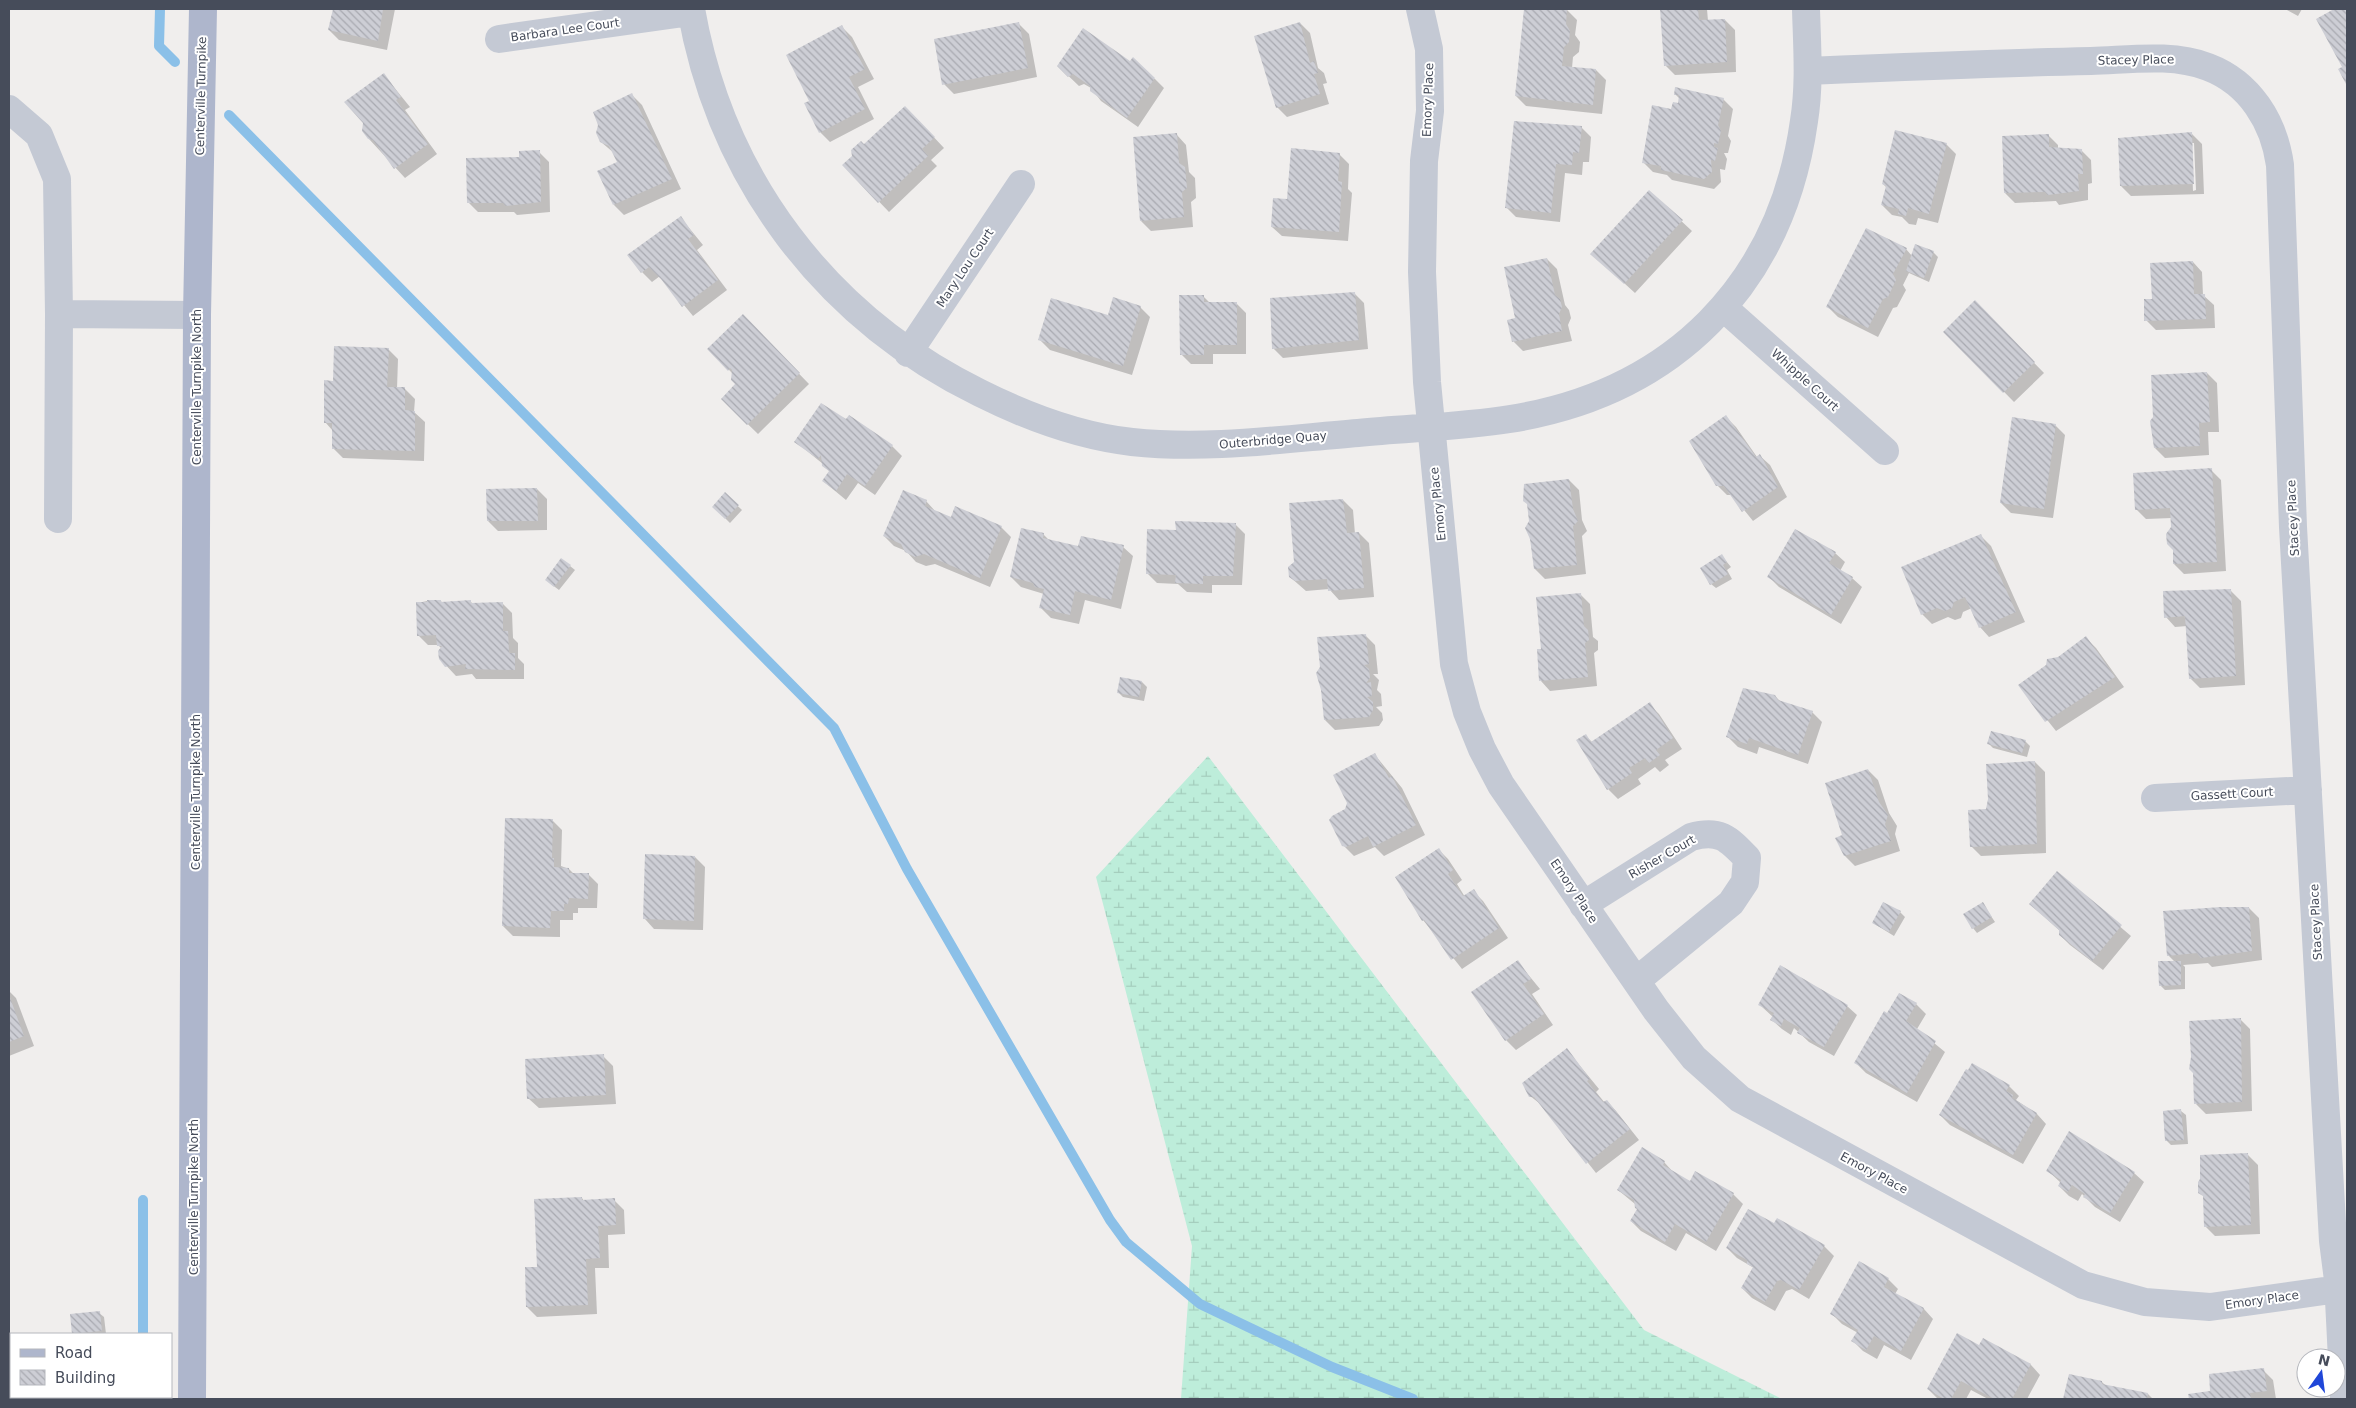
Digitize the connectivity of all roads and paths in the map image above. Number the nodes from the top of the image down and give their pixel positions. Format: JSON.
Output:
{"nodes":[{"id":1,"x":203,"y":9,"type":"edge"},
{"id":2,"x":1420,"y":9,"type":"edge"},
{"id":3,"x":1806,"y":9,"type":"edge"},
{"id":4,"x":691,"y":10,"type":"edge"},
{"id":5,"x":499,"y":39,"type":"dead end"},
{"id":6,"x":1808,"y":71,"type":"junction"},
{"id":7,"x":9,"y":109,"type":"edge"},
{"id":8,"x":199,"y":184,"type":"joint"},
{"id":9,"x":1021,"y":184,"type":"dead end"},
{"id":10,"x":1724,"y":308,"type":"junction"},
{"id":11,"x":59,"y":314,"type":"junction"},
{"id":12,"x":197,"y":315,"type":"junction"},
{"id":13,"x":908,"y":353,"type":"junction"},
{"id":14,"x":1430,"y":426,"type":"junction"},
{"id":15,"x":1885,"y":451,"type":"dead end"},
{"id":16,"x":58,"y":519,"type":"dead end"},
{"id":17,"x":2308,"y":790,"type":"junction"},
{"id":18,"x":2155,"y":798,"type":"dead end"},
{"id":19,"x":1584,"y":904,"type":"junction"},
{"id":20,"x":1636,"y":981,"type":"junction"},
{"id":21,"x":2338,"y":1289,"type":"junction"},
{"id":22,"x":192,"y":1399,"type":"edge"},
{"id":23,"x":2344,"y":1399,"type":"edge"}],
"edges":[{"from":1,"to":8,"type":"main road","name":"Centerville Turnpike"},
{"from":2,"to":14,"type":"street","name":"Emory Place"},
{"from":3,"to":6,"type":"street","name":"Outerbridge Quay"},
{"from":4,"to":5,"type":"street","name":"Barbara Lee Court"},
{"from":4,"to":13,"type":"street","name":"Outerbridge Quay"},
{"from":6,"to":10,"type":"street","name":"Outerbridge Quay"},
{"from":6,"to":17,"type":"street","name":"Stacey Place"},
{"from":7,"to":11,"type":"street"},
{"from":8,"to":12,"type":"main road","name":"Centerville Turnpike North"},
{"from":9,"to":13,"type":"street","name":"Mary Lou Court"},
{"from":10,"to":14,"type":"street","name":"Outerbridge Quay"},
{"from":10,"to":15,"type":"street","name":"Whipple Court"},
{"from":11,"to":12,"type":"street"},
{"from":11,"to":16,"type":"street"},
{"from":12,"to":22,"type":"main road","name":"Centerville Turnpike North"},
{"from":13,"to":14,"type":"street","name":"Outerbridge Quay"},
{"from":14,"to":19,"type":"street","name":"Emory Place"},
{"from":17,"to":18,"type":"street","name":"Gassett Court"},
{"from":17,"to":21,"type":"street","name":"Stacey Place"},
{"from":19,"to":20,"type":"street","name":"Emory Place"},
{"from":19,"to":20,"type":"street","name":"Risher Court"},
{"from":20,"to":21,"type":"street","name":"Emory Place"},
{"from":21,"to":23,"type":"street","name":"Stacey Place"}]}
